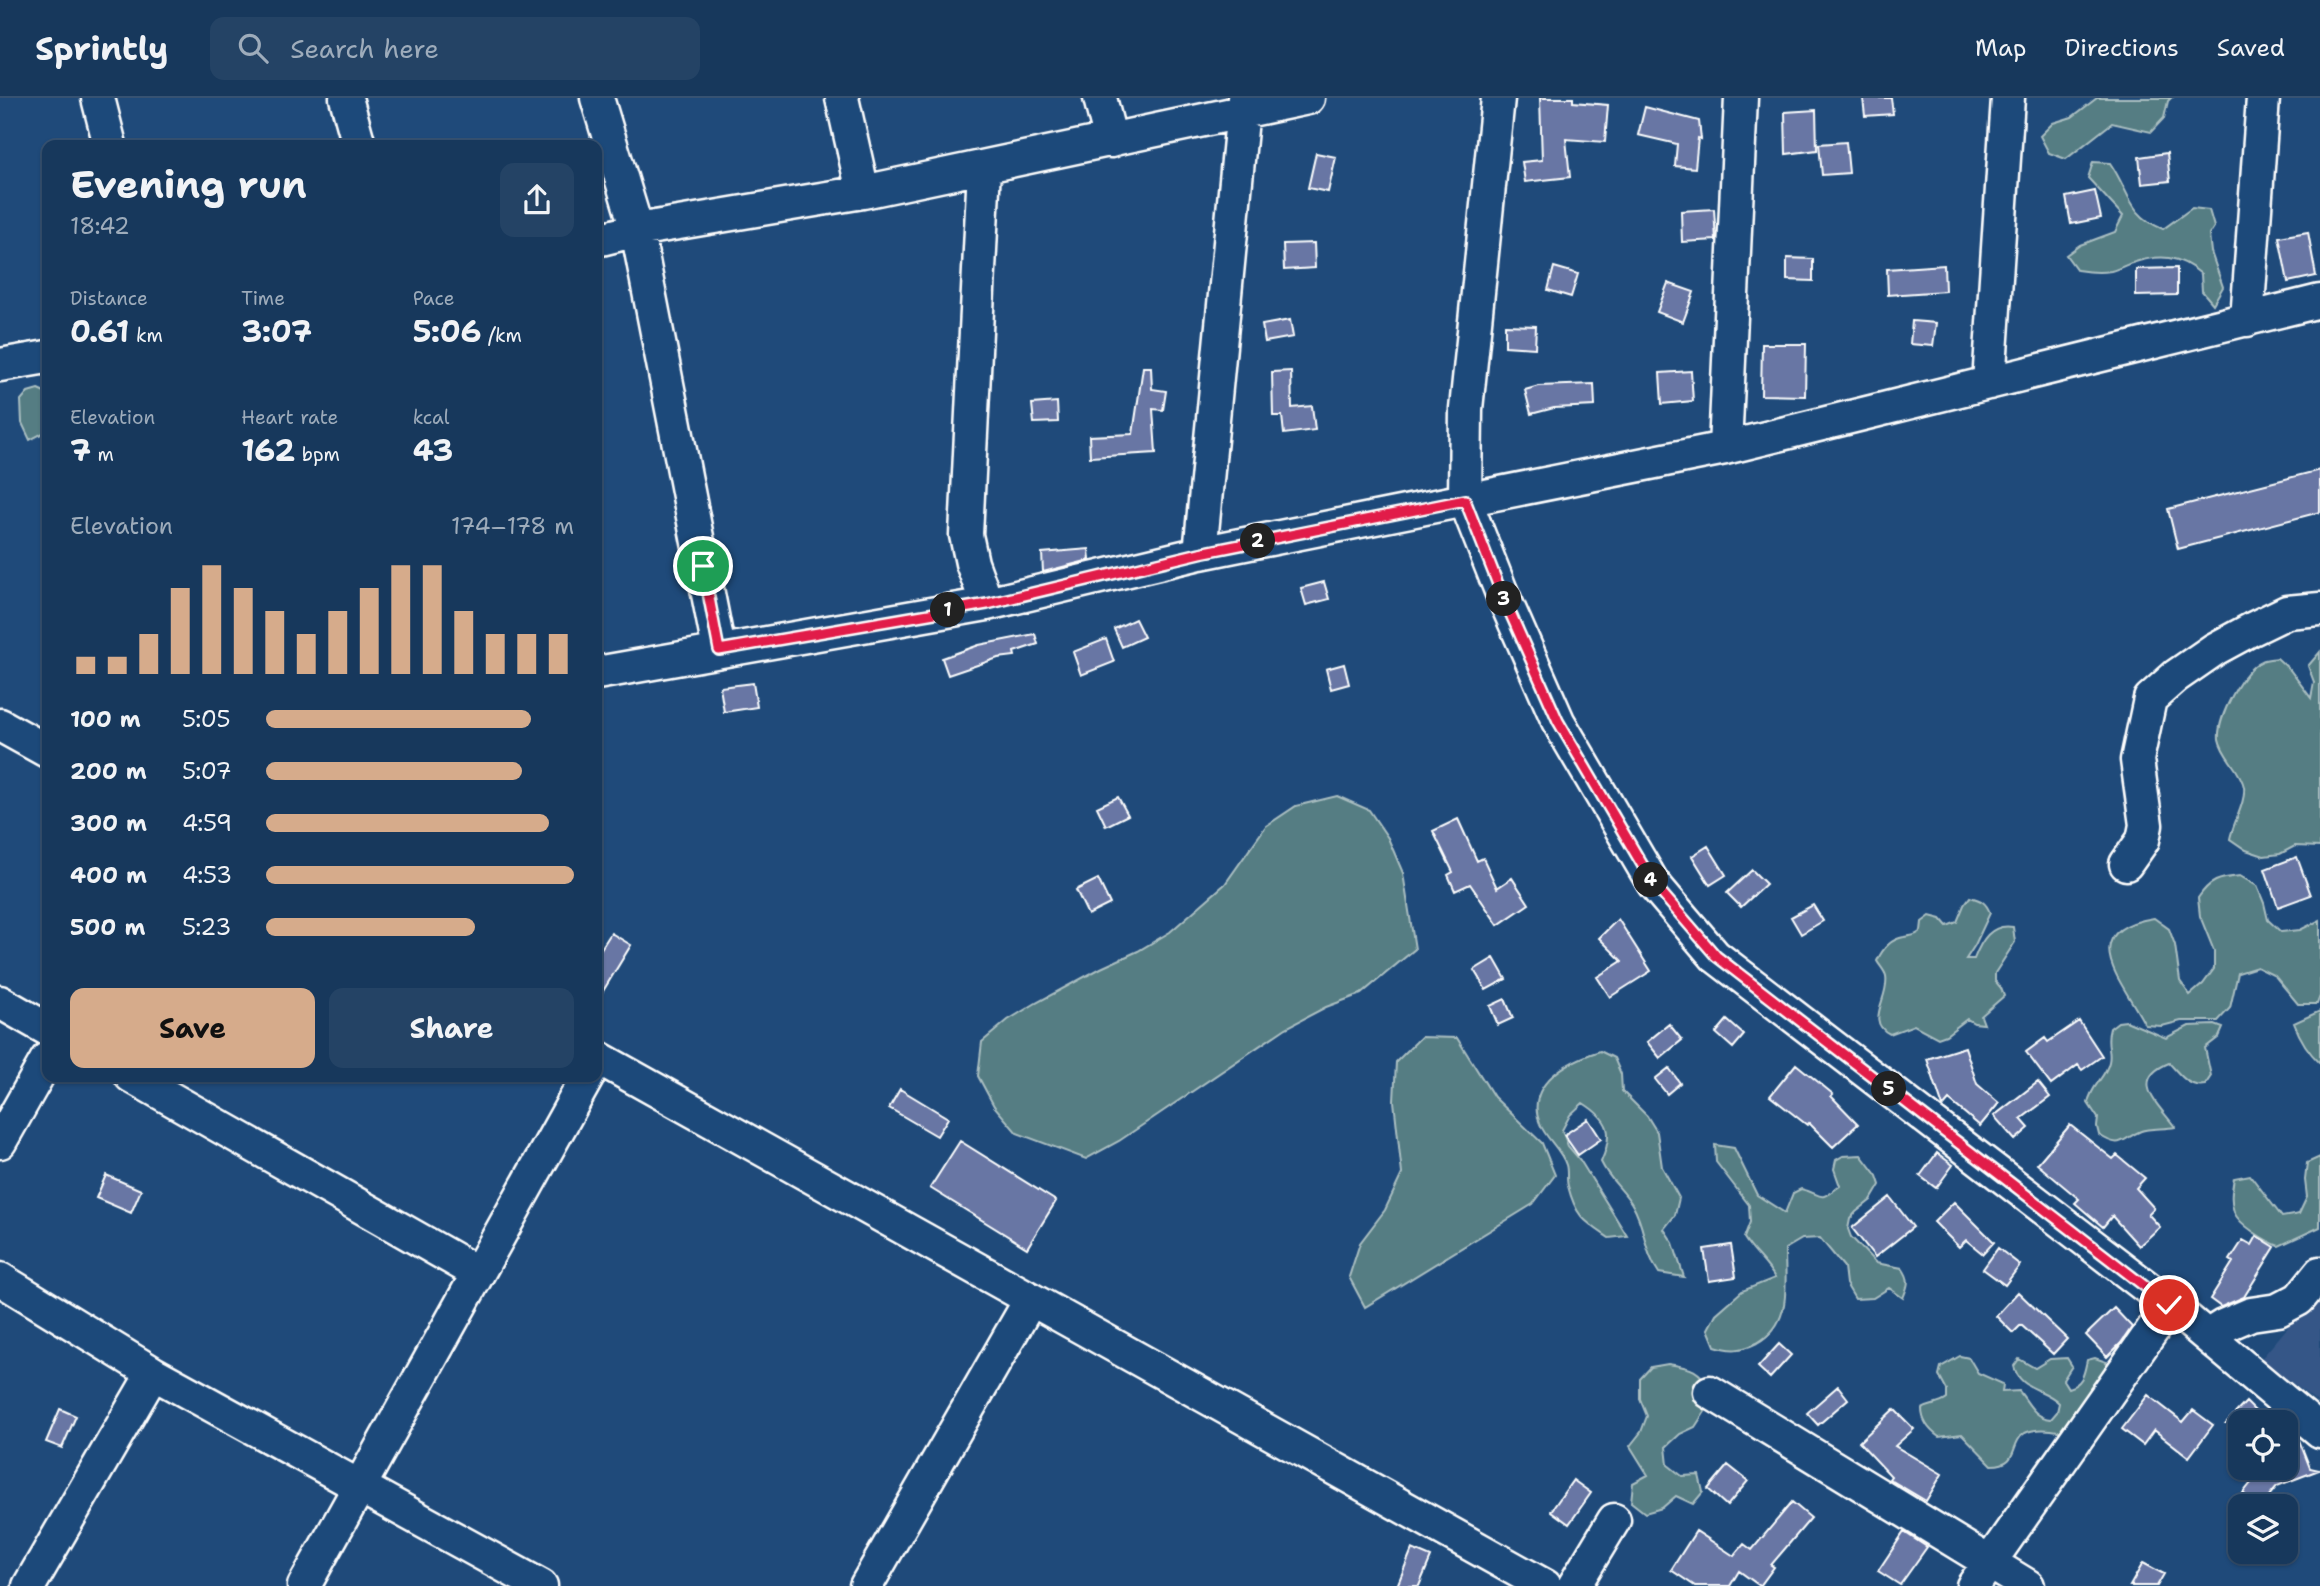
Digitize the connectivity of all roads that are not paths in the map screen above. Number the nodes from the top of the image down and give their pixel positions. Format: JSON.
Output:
{"nodes":[{"id":1,"x":98,"y":98,"type":"edge"},
{"id":2,"x":346,"y":98,"type":"edge"},
{"id":3,"x":597,"y":98,"type":"edge"},
{"id":4,"x":842,"y":98,"type":"edge"},
{"id":5,"x":1100,"y":98,"type":"edge"},
{"id":6,"x":1308,"y":98,"type":"edge"},
{"id":7,"x":1498,"y":98,"type":"edge"},
{"id":8,"x":1741,"y":98,"type":"edge"},
{"id":9,"x":2008,"y":98,"type":"edge"},
{"id":10,"x":2263,"y":98,"type":"edge"},
{"id":11,"x":1244,"y":105,"type":"edge"},
{"id":12,"x":109,"y":140,"type":"edge"},
{"id":13,"x":358,"y":140,"type":"edge"},
{"id":14,"x":1111,"y":141,"type":"junction"},
{"id":15,"x":984,"y":168,"type":"junction"},
{"id":16,"x":863,"y":192,"type":"junction"},
{"id":17,"x":637,"y":230,"type":"junction"},
{"id":18,"x":602,"y":239,"type":"edge"},
{"id":19,"x":2320,"y":301,"type":"edge"},
{"id":20,"x":2247,"y":320,"type":"junction"},
{"id":21,"x":42,"y":358,"type":"edge"},
{"id":22,"x":0,"y":365,"type":"edge"},
{"id":23,"x":1989,"y":383,"type":"junction"},
{"id":24,"x":1725,"y":448,"type":"junction"},
{"id":25,"x":1465,"y":500,"type":"junction"},
{"id":26,"x":1200,"y":553,"type":"junction"},
{"id":27,"x":987,"y":604,"type":"junction"},
{"id":28,"x":2320,"y":609,"type":"edge"},
{"id":29,"x":719,"y":650,"type":"junction"},
{"id":30,"x":602,"y":672,"type":"edge"},
{"id":31,"x":0,"y":724,"type":"edge"},
{"id":32,"x":42,"y":748,"type":"edge"},
{"id":33,"x":2126,"y":864,"type":"dead end"},
{"id":34,"x":0,"y":1002,"type":"edge"},
{"id":35,"x":42,"y":1026,"type":"edge"},
{"id":36,"x":602,"y":1067,"type":"edge"},
{"id":37,"x":42,"y":1068,"type":"edge"},
{"id":38,"x":142,"y":1082,"type":"edge"},
{"id":39,"x":584,"y":1082,"type":"edge"},
{"id":40,"x":0,"y":1142,"type":"edge"},
{"id":41,"x":478,"y":1273,"type":"junction"},
{"id":42,"x":2320,"y":1273,"type":"edge"},
{"id":43,"x":0,"y":1279,"type":"edge"},
{"id":44,"x":1031,"y":1299,"type":"junction"},
{"id":45,"x":2169,"y":1305,"type":"junction"},
{"id":46,"x":2207,"y":1336,"type":"junction"},
{"id":47,"x":153,"y":1373,"type":"junction"},
{"id":48,"x":1710,"y":1392,"type":"dead end"},
{"id":49,"x":2320,"y":1432,"type":"edge"},
{"id":50,"x":360,"y":1486,"type":"junction"},
{"id":51,"x":1615,"y":1520,"type":"dead end"},
{"id":52,"x":1981,"y":1574,"type":"edge"},
{"id":53,"x":29,"y":1586,"type":"edge"},
{"id":54,"x":304,"y":1586,"type":"edge"},
{"id":55,"x":541,"y":1586,"type":"edge"},
{"id":56,"x":866,"y":1586,"type":"edge"},
{"id":57,"x":1545,"y":1586,"type":"edge"},
{"id":58,"x":1574,"y":1586,"type":"edge"},
{"id":59,"x":2028,"y":1586,"type":"edge"}],
"edges":[{"from":1,"to":12,"type":"street"},
{"from":2,"to":13,"type":"street"},
{"from":3,"to":17,"type":"street"},
{"from":4,"to":16,"type":"street"},
{"from":5,"to":14,"type":"street"},
{"from":6,"to":11,"type":"street"},
{"from":7,"to":25,"type":"street"},
{"from":8,"to":24,"type":"street"},
{"from":9,"to":23,"type":"street"},
{"from":10,"to":20,"type":"street"},
{"from":11,"to":14,"type":"street"},
{"from":11,"to":26,"type":"street"},
{"from":14,"to":15,"type":"street"},
{"from":15,"to":16,"type":"street"},
{"from":15,"to":27,"type":"street"},
{"from":16,"to":17,"type":"street"},
{"from":17,"to":18,"type":"street"},
{"from":17,"to":29,"type":"street"},
{"from":19,"to":20,"type":"street"},
{"from":20,"to":23,"type":"street"},
{"from":21,"to":22,"type":"street"},
{"from":23,"to":24,"type":"street"},
{"from":24,"to":25,"type":"street"},
{"from":25,"to":26,"type":"street"},
{"from":25,"to":45,"type":"street"},
{"from":26,"to":27,"type":"street"},
{"from":27,"to":29,"type":"street"},
{"from":28,"to":33,"type":"street"},
{"from":29,"to":30,"type":"street"},
{"from":31,"to":32,"type":"street"},
{"from":34,"to":35,"type":"street"},
{"from":36,"to":44,"type":"street"},
{"from":37,"to":40,"type":"street"},
{"from":38,"to":41,"type":"street"},
{"from":39,"to":41,"type":"street"},
{"from":41,"to":50,"type":"street"},
{"from":42,"to":46,"type":"street"},
{"from":43,"to":47,"type":"street"},
{"from":44,"to":56,"type":"street"},
{"from":44,"to":57,"type":"street"},
{"from":45,"to":46,"type":"street"},
{"from":45,"to":52,"type":"street"},
{"from":46,"to":49,"type":"street"},
{"from":47,"to":50,"type":"street"},
{"from":47,"to":53,"type":"street"},
{"from":48,"to":52,"type":"street"},
{"from":50,"to":54,"type":"street"},
{"from":50,"to":55,"type":"street"},
{"from":51,"to":58,"type":"street"},
{"from":52,"to":59,"type":"street"}]}
